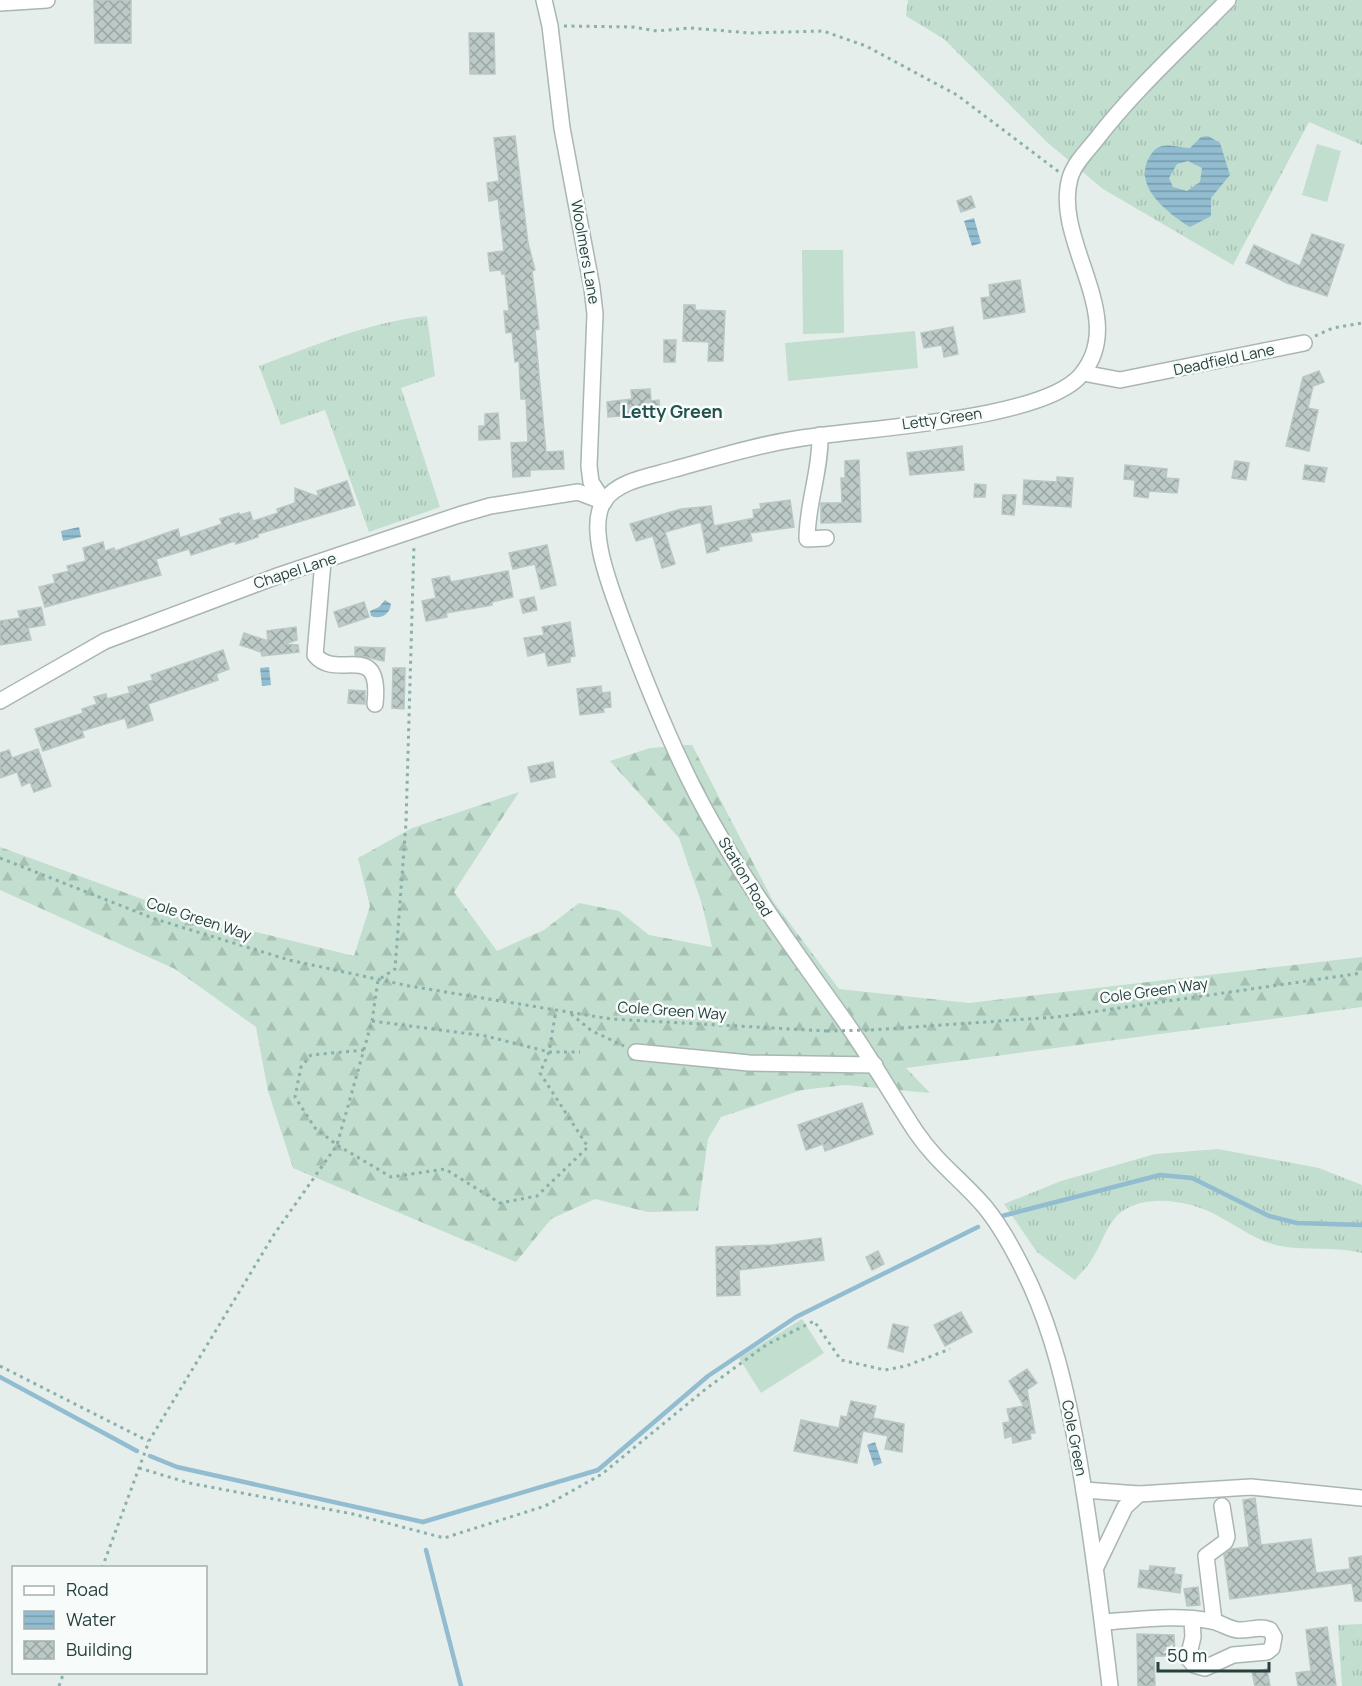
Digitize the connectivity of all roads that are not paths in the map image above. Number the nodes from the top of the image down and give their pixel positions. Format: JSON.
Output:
{"nodes":[{"id":1,"x":47,"y":0,"type":"edge"},
{"id":2,"x":544,"y":0,"type":"edge"},
{"id":3,"x":1228,"y":0,"type":"edge"},
{"id":4,"x":0,"y":3,"type":"edge"},
{"id":5,"x":1304,"y":343,"type":"road end"},
{"id":6,"x":1083,"y":373,"type":"junction"},
{"id":7,"x":820,"y":435,"type":"junction"},
{"id":8,"x":604,"y":502,"type":"junction"},
{"id":9,"x":826,"y":538,"type":"dead end"},
{"id":10,"x":323,"y":561,"type":"junction"},
{"id":11,"x":0,"y":700,"type":"edge"},
{"id":12,"x":375,"y":704,"type":"dead end"},
{"id":13,"x":636,"y":1052,"type":"road end"},
{"id":14,"x":875,"y":1065,"type":"junction"},
{"id":15,"x":985,"y":1207,"type":"joint"},
{"id":16,"x":1084,"y":1490,"type":"junction"},
{"id":17,"x":1139,"y":1494,"type":"junction"},
{"id":18,"x":1362,"y":1498,"type":"edge"},
{"id":19,"x":1222,"y":1506,"type":"dead end"},
{"id":20,"x":1096,"y":1567,"type":"junction"},
{"id":21,"x":1192,"y":1619,"type":"junction"},
{"id":22,"x":1214,"y":1621,"type":"junction"},
{"id":23,"x":1103,"y":1622,"type":"junction"},
{"id":24,"x":1110,"y":1686,"type":"edge"}],
"edges":[{"from":1,"to":4,"type":"street"},
{"from":2,"to":8,"type":"street","name":"Woolmers Lane"},
{"from":3,"to":6,"type":"street","name":"Letty Green"},
{"from":5,"to":6,"type":"street","name":"Deadfield Lane"},
{"from":6,"to":7,"type":"street","name":"Letty Green"},
{"from":7,"to":8,"type":"street","name":"Letty Green"},
{"from":7,"to":9,"type":"street"},
{"from":8,"to":10,"type":"street","name":"Chapel Lane"},
{"from":8,"to":14,"type":"street","name":"Station Road"},
{"from":10,"to":11,"type":"street","name":"Chapel Lane"},
{"from":10,"to":12,"type":"street"},
{"from":13,"to":14,"type":"street"},
{"from":14,"to":15,"type":"street","name":"Station Road"},
{"from":15,"to":16,"type":"street","name":"Cole Green"},
{"from":16,"to":17,"type":"street"},
{"from":16,"to":20,"type":"street","name":"Cole Green"},
{"from":17,"to":18,"type":"street"},
{"from":17,"to":20,"type":"street"},
{"from":19,"to":22,"type":"street"},
{"from":20,"to":23,"type":"street","name":"Cole Green"},
{"from":21,"to":22,"type":"street"},
{"from":21,"to":22,"type":"street"},
{"from":21,"to":23,"type":"street"},
{"from":23,"to":24,"type":"street","name":"Cole Green"}]}
